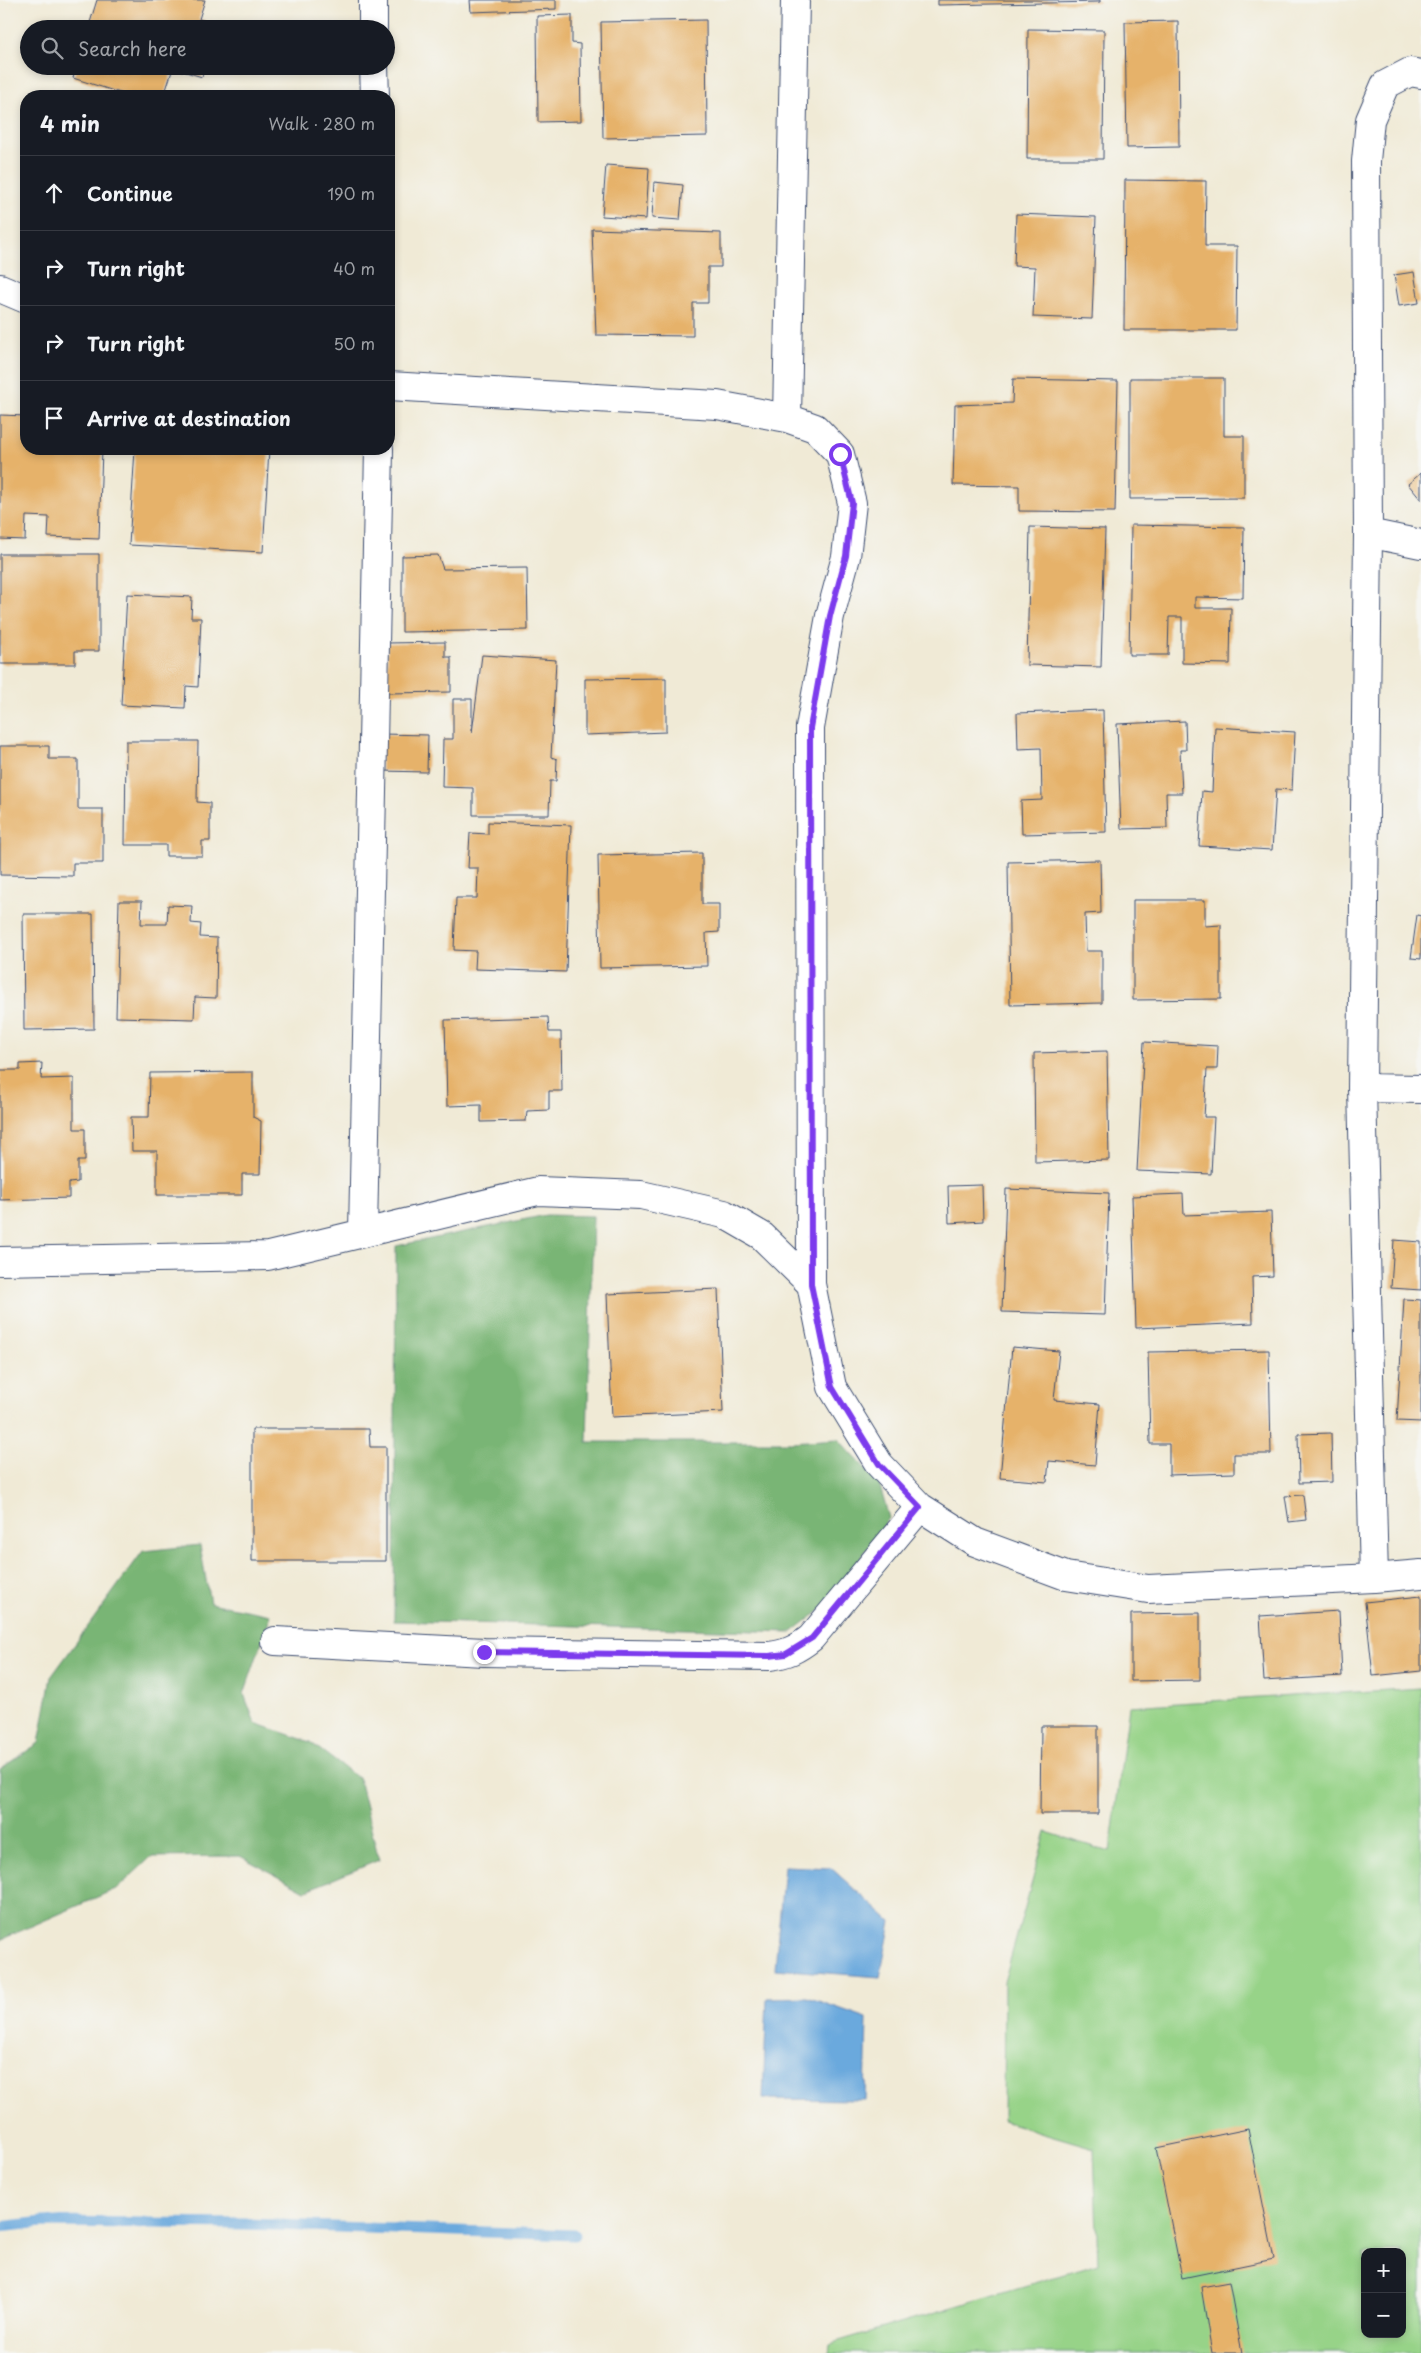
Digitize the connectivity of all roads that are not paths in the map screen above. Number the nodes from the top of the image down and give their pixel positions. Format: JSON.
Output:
{"nodes":[{"id":1,"x":373,"y":0,"type":"edge"},
{"id":2,"x":795,"y":0,"type":"edge"},
{"id":3,"x":373,"y":20,"type":"edge"},
{"id":4,"x":1421,"y":74,"type":"edge"},
{"id":5,"x":374,"y":75,"type":"edge"},
{"id":6,"x":374,"y":90,"type":"edge"},
{"id":7,"x":0,"y":288,"type":"edge"},
{"id":8,"x":20,"y":296,"type":"edge"},
{"id":9,"x":395,"y":386,"type":"edge"},
{"id":10,"x":787,"y":418,"type":"junction"},
{"id":11,"x":378,"y":455,"type":"edge"},
{"id":12,"x":1368,"y":533,"type":"junction"},
{"id":13,"x":1421,"y":544,"type":"edge"},
{"id":14,"x":1362,"y":1088,"type":"junction"},
{"id":15,"x":1421,"y":1089,"type":"edge"},
{"id":16,"x":363,"y":1232,"type":"junction"},
{"id":17,"x":0,"y":1261,"type":"edge"},
{"id":18,"x":811,"y":1284,"type":"junction"},
{"id":19,"x":920,"y":1507,"type":"junction"},
{"id":20,"x":1421,"y":1574,"type":"edge"},
{"id":21,"x":1374,"y":1578,"type":"junction"},
{"id":22,"x":275,"y":1641,"type":"dead end"}],
"edges":[{"from":1,"to":3,"type":"street"},
{"from":2,"to":10,"type":"street"},
{"from":4,"to":12,"type":"street"},
{"from":5,"to":6,"type":"street"},
{"from":7,"to":8,"type":"street"},
{"from":9,"to":10,"type":"street"},
{"from":10,"to":18,"type":"street"},
{"from":11,"to":16,"type":"street"},
{"from":12,"to":13,"type":"street"},
{"from":12,"to":14,"type":"street"},
{"from":14,"to":15,"type":"street"},
{"from":14,"to":21,"type":"street"},
{"from":16,"to":17,"type":"street"},
{"from":16,"to":18,"type":"street"},
{"from":18,"to":19,"type":"street"},
{"from":19,"to":21,"type":"street"},
{"from":19,"to":22,"type":"street"},
{"from":20,"to":21,"type":"street"}]}
